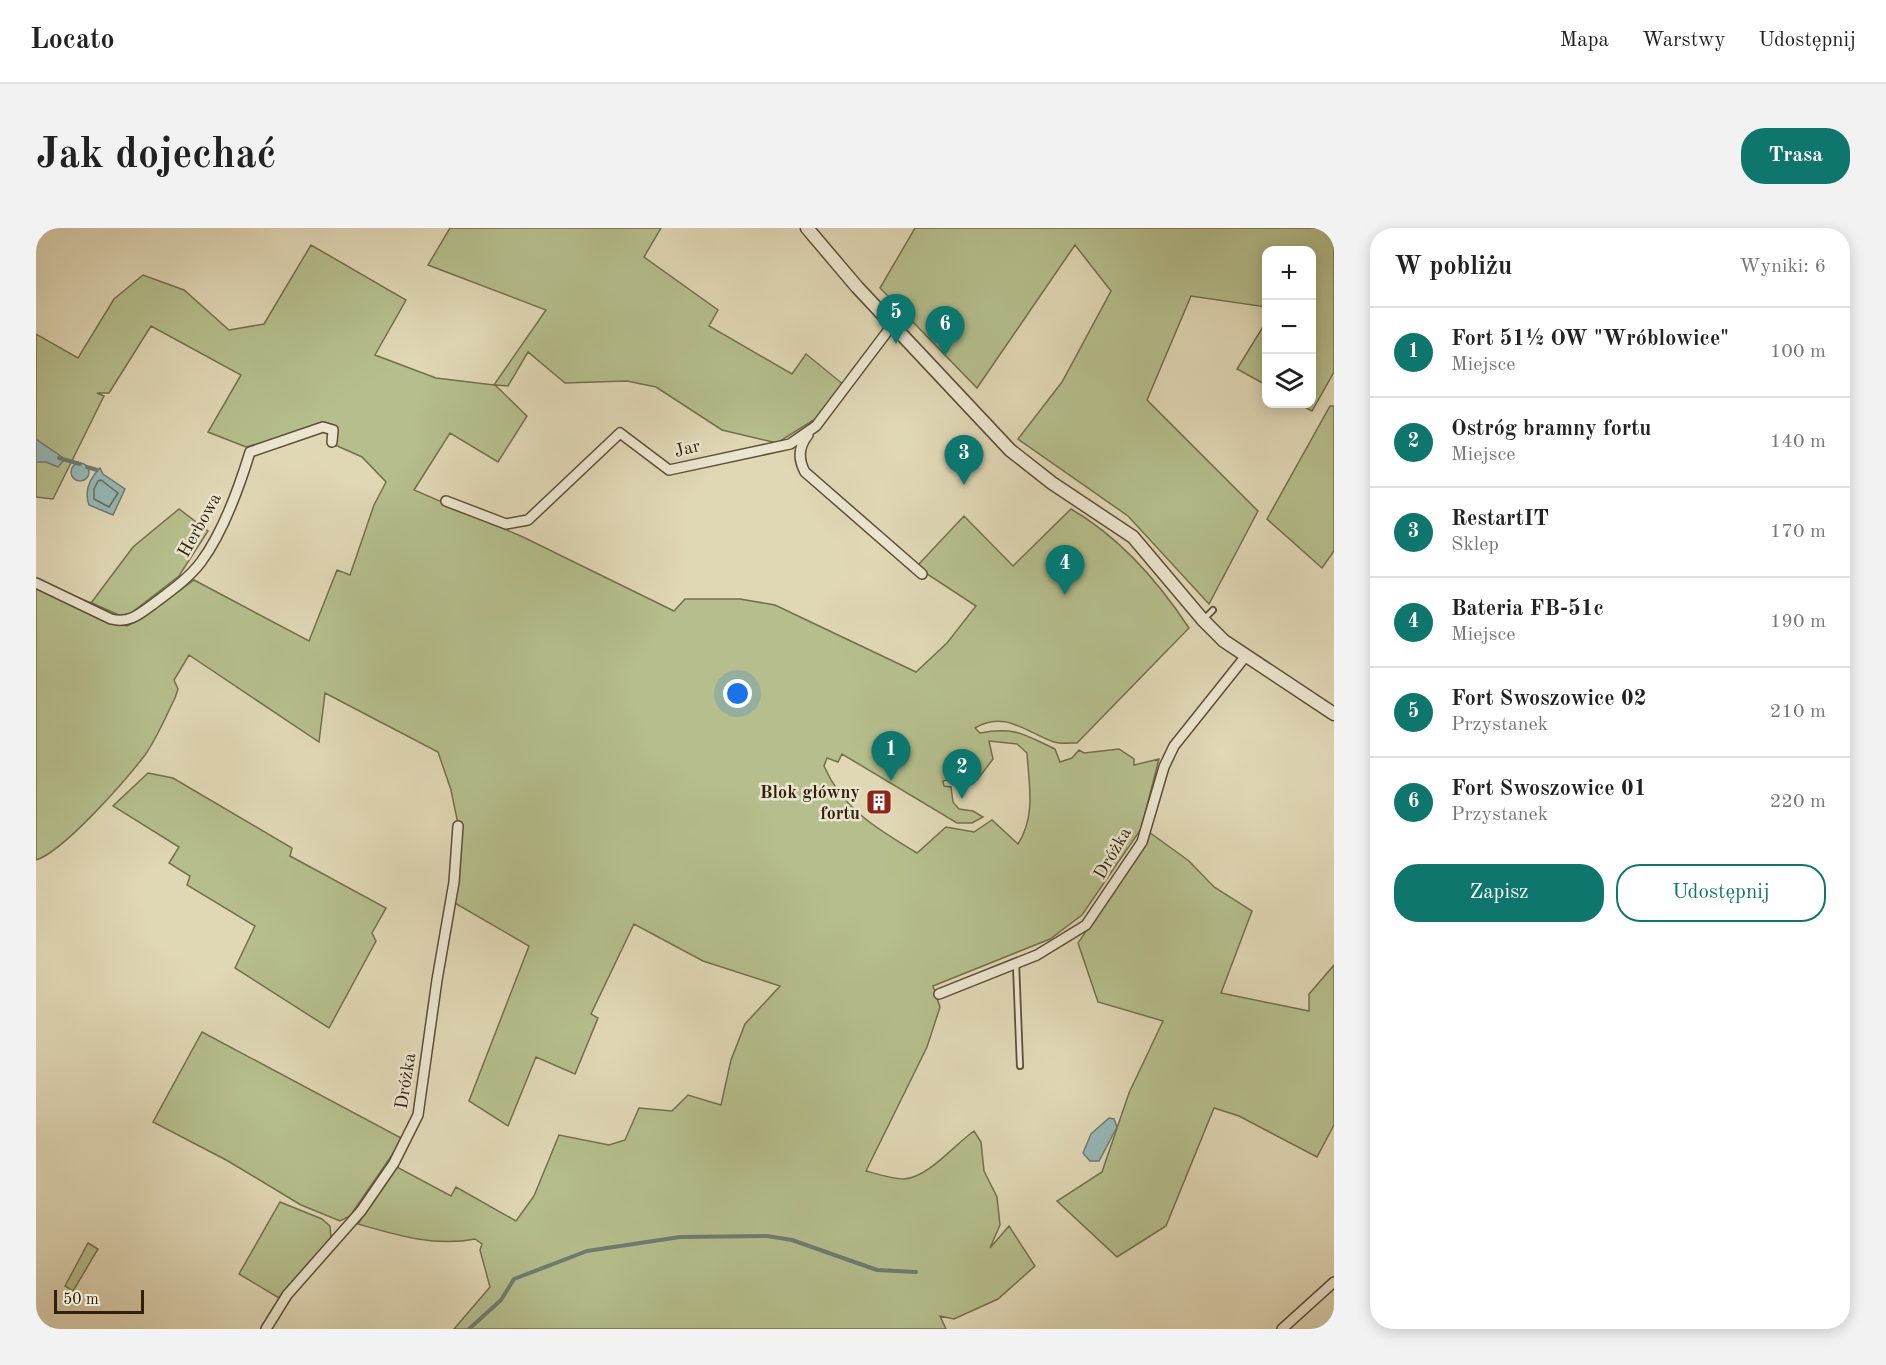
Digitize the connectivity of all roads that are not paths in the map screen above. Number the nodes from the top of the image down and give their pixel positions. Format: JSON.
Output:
{"nodes":[{"id":1,"x":807,"y":228,"type":"edge"},
{"id":2,"x":893,"y":324,"type":"junction"},
{"id":3,"x":816,"y":426,"type":"junction"},
{"id":4,"x":332,"y":442,"type":"dead end"},
{"id":5,"x":446,"y":501,"type":"dead end"},
{"id":6,"x":922,"y":574,"type":"dead end"},
{"id":7,"x":36,"y":583,"type":"edge"},
{"id":8,"x":1213,"y":610,"type":"dead end"},
{"id":9,"x":1203,"y":620,"type":"junction"},
{"id":10,"x":1245,"y":657,"type":"junction"},
{"id":11,"x":1334,"y":714,"type":"edge"},
{"id":12,"x":458,"y":826,"type":"dead end"},
{"id":13,"x":1016,"y":964,"type":"junction"},
{"id":14,"x":939,"y":994,"type":"dead end"},
{"id":15,"x":1020,"y":1066,"type":"dead end"},
{"id":16,"x":1334,"y":1282,"type":"edge"},
{"id":17,"x":266,"y":1329,"type":"edge"},
{"id":18,"x":1282,"y":1329,"type":"edge"}],
"edges":[{"from":1,"to":2,"type":"street"},
{"from":2,"to":3,"type":"street","name":"Jar"},
{"from":2,"to":9,"type":"street"},
{"from":3,"to":5,"type":"street","name":"Jar"},
{"from":3,"to":6,"type":"street"},
{"from":4,"to":7,"type":"street","name":"Herbowa"},
{"from":8,"to":9,"type":"lane"},
{"from":9,"to":10,"type":"street"},
{"from":10,"to":11,"type":"street"},
{"from":10,"to":13,"type":"street","name":"Dróżka"},
{"from":12,"to":17,"type":"street","name":"Dróżka"},
{"from":13,"to":14,"type":"street","name":"Dróżka"},
{"from":13,"to":15,"type":"lane"},
{"from":16,"to":18,"type":"street"}]}
